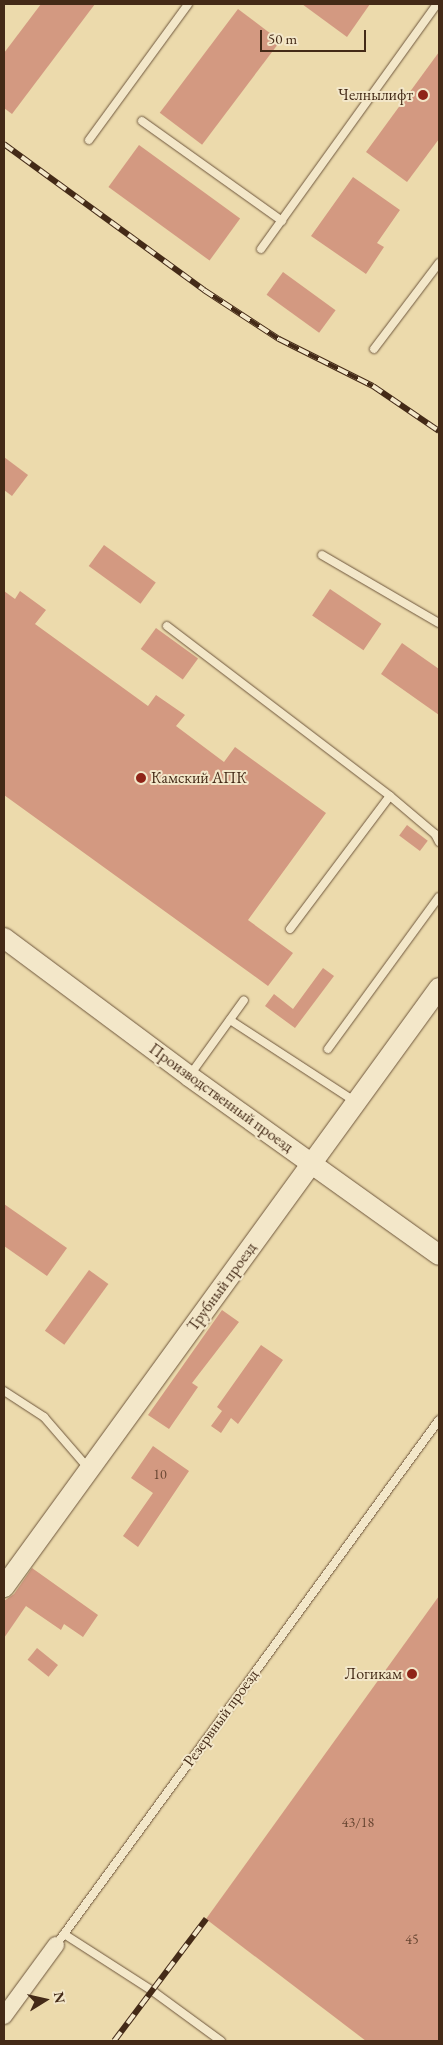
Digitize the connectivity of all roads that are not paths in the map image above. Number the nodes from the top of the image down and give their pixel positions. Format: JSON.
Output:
{"nodes":[{"id":1,"x":188,"y":4,"type":"edge"},
{"id":2,"x":437,"y":4,"type":"edge"},
{"id":3,"x":142,"y":121,"type":"dead end"},
{"id":4,"x":89,"y":140,"type":"dead end"},
{"id":5,"x":282,"y":221,"type":"junction"},
{"id":6,"x":261,"y":249,"type":"dead end"},
{"id":7,"x":439,"y":263,"type":"edge"},
{"id":8,"x":374,"y":349,"type":"dead end"},
{"id":9,"x":322,"y":554,"type":"dead end"},
{"id":10,"x":439,"y":623,"type":"edge"},
{"id":11,"x":167,"y":626,"type":"dead end"},
{"id":12,"x":390,"y":796,"type":"junction"},
{"id":13,"x":439,"y":842,"type":"edge"},
{"id":14,"x":439,"y":897,"type":"edge"},
{"id":15,"x":290,"y":929,"type":"dead end"},
{"id":16,"x":4,"y":938,"type":"edge"},
{"id":17,"x":439,"y":988,"type":"edge"},
{"id":18,"x":244,"y":1000,"type":"dead end"},
{"id":19,"x":230,"y":1020,"type":"junction"},
{"id":20,"x":328,"y":1049,"type":"dead end"},
{"id":21,"x":189,"y":1076,"type":"junction"},
{"id":22,"x":356,"y":1102,"type":"junction"},
{"id":23,"x":312,"y":1163,"type":"junction"},
{"id":24,"x":439,"y":1255,"type":"edge"},
{"id":25,"x":4,"y":1391,"type":"edge"},
{"id":26,"x":439,"y":1420,"type":"edge"},
{"id":27,"x":89,"y":1469,"type":"junction"},
{"id":28,"x":4,"y":1587,"type":"edge"},
{"id":29,"x":60,"y":1939,"type":"junction"},
{"id":30,"x":4,"y":2016,"type":"edge"},
{"id":31,"x":221,"y":2041,"type":"edge"}],
"edges":[{"from":1,"to":4,"type":"lane"},
{"from":2,"to":5,"type":"lane"},
{"from":3,"to":5,"type":"lane"},
{"from":5,"to":6,"type":"lane"},
{"from":7,"to":8,"type":"lane"},
{"from":9,"to":10,"type":"lane"},
{"from":11,"to":12,"type":"lane"},
{"from":12,"to":13,"type":"lane"},
{"from":12,"to":15,"type":"lane"},
{"from":14,"to":20,"type":"lane"},
{"from":16,"to":21,"type":"street","name":"Производственный проезд"},
{"from":17,"to":22,"type":"street","name":"Трубный проезд"},
{"from":18,"to":19,"type":"lane"},
{"from":19,"to":21,"type":"lane"},
{"from":19,"to":22,"type":"lane"},
{"from":21,"to":23,"type":"street","name":"Производственный проезд"},
{"from":22,"to":23,"type":"street","name":"Трубный проезд"},
{"from":23,"to":24,"type":"street","name":"Производственный проезд"},
{"from":23,"to":27,"type":"street","name":"Трубный проезд"},
{"from":25,"to":27,"type":"lane"},
{"from":26,"to":29,"type":"lane","name":"Резервный проезд"},
{"from":27,"to":28,"type":"street","name":"Трубный проезд"},
{"from":29,"to":30,"type":"street","name":"Резервный проезд"},
{"from":29,"to":31,"type":"lane"}]}
